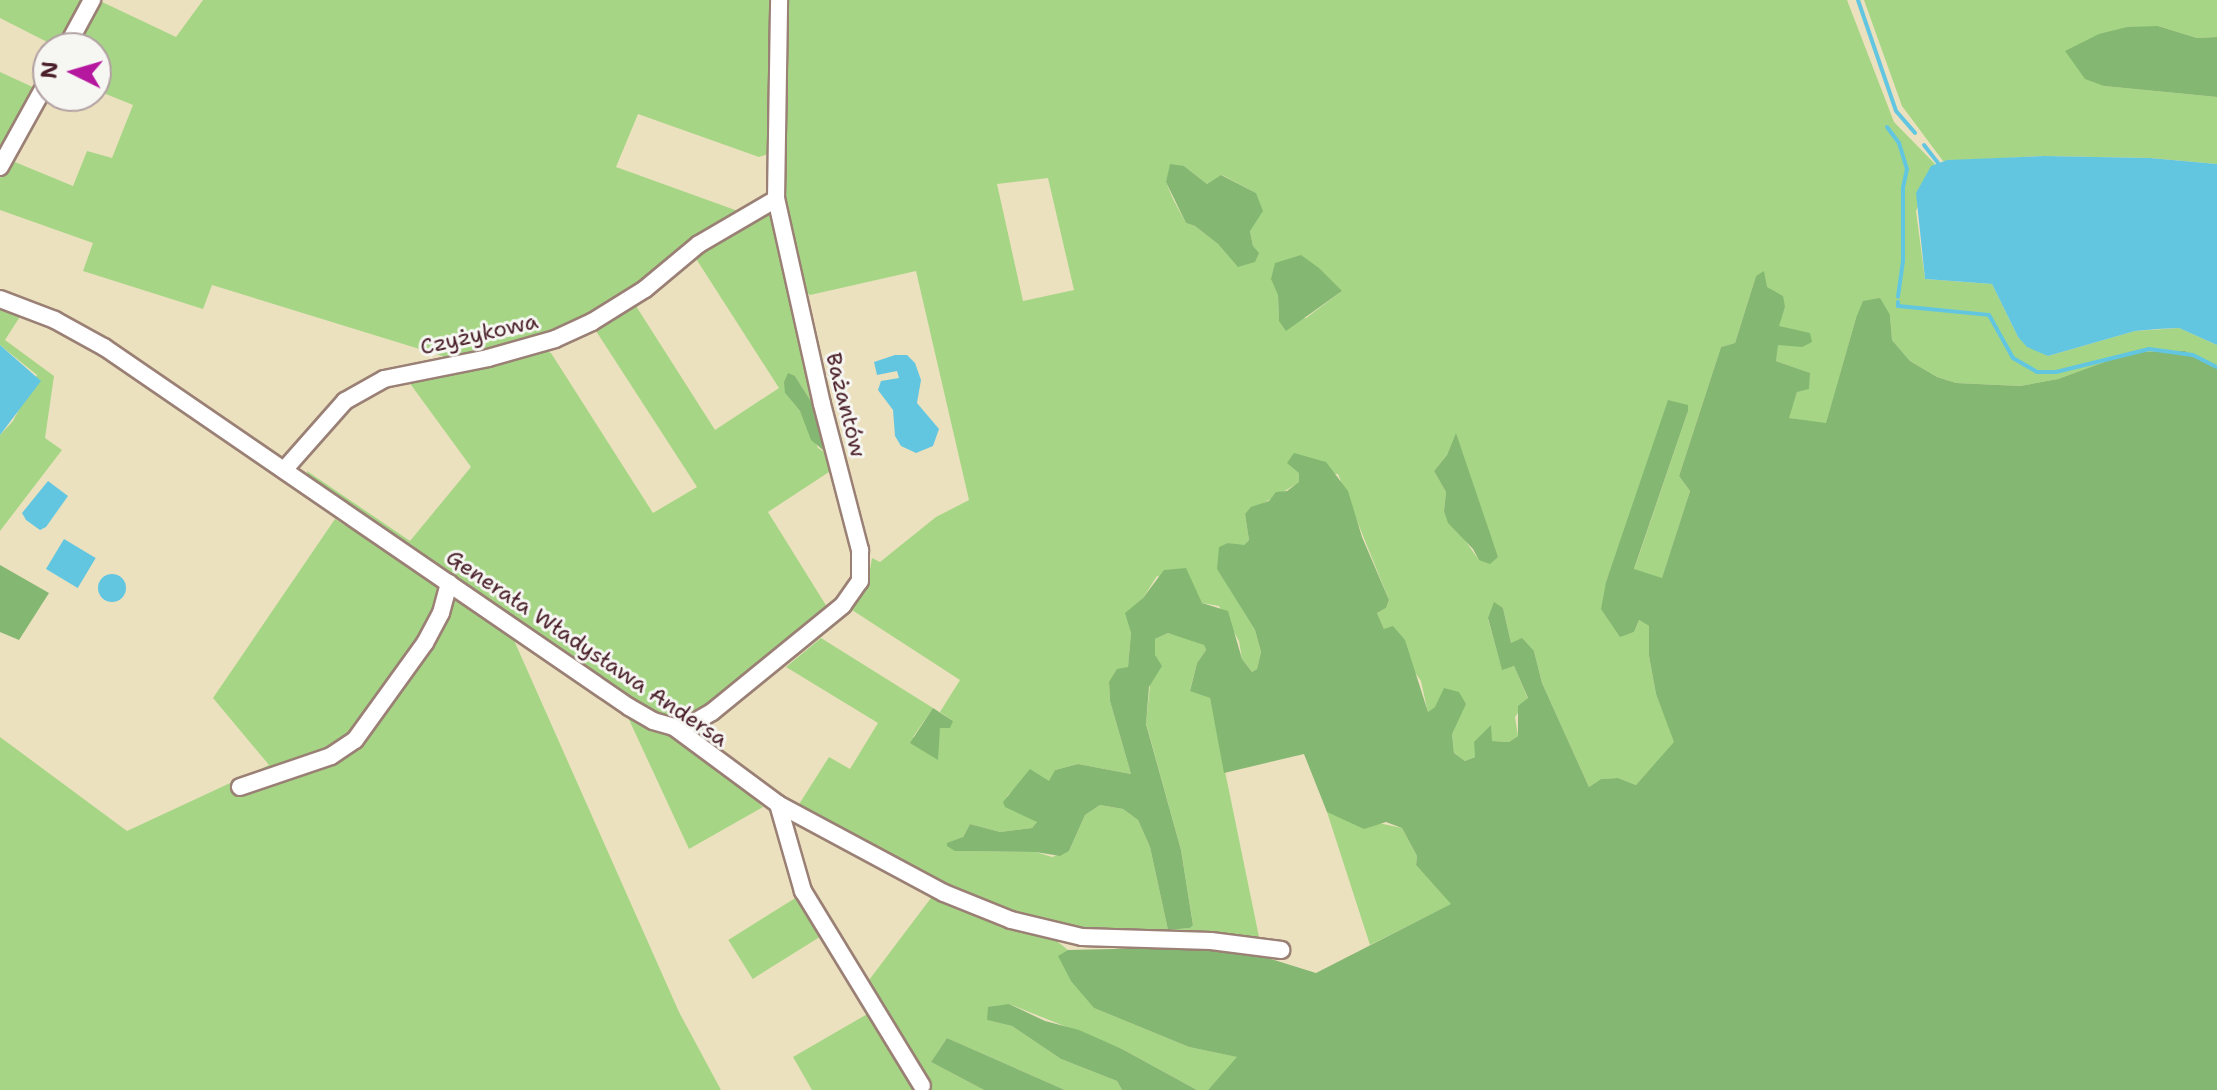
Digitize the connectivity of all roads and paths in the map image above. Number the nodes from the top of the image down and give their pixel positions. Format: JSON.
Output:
{"nodes":[{"id":1,"x":92,"y":0,"type":"edge"},
{"id":2,"x":779,"y":0,"type":"edge"},
{"id":3,"x":75,"y":32,"type":"edge"},
{"id":4,"x":32,"y":109,"type":"edge"},
{"id":5,"x":0,"y":167,"type":"edge"},
{"id":6,"x":776,"y":199,"type":"junction"},
{"id":7,"x":0,"y":299,"type":"edge"},
{"id":8,"x":284,"y":470,"type":"junction"},
{"id":9,"x":449,"y":583,"type":"junction"},
{"id":10,"x":674,"y":727,"type":"junction"},
{"id":11,"x":240,"y":787,"type":"dead end"},
{"id":12,"x":778,"y":804,"type":"junction"},
{"id":13,"x":1281,"y":950,"type":"dead end"},
{"id":14,"x":922,"y":1086,"type":"dead end"}],
"edges":[{"from":1,"to":3,"type":"street"},
{"from":2,"to":6,"type":"street","name":"Bażantów"},
{"from":4,"to":5,"type":"street"},
{"from":6,"to":8,"type":"street","name":"Czyżykowa"},
{"from":6,"to":10,"type":"street","name":"Bażantów"},
{"from":7,"to":8,"type":"street","name":"Generała Władysława Andersa"},
{"from":8,"to":9,"type":"street","name":"Generała Władysława Andersa"},
{"from":9,"to":10,"type":"street","name":"Generała Władysława Andersa"},
{"from":9,"to":11,"type":"street"},
{"from":10,"to":12,"type":"street","name":"Generała Władysława Andersa"},
{"from":12,"to":13,"type":"street","name":"Generała Władysława Andersa"},
{"from":12,"to":14,"type":"street"}]}
